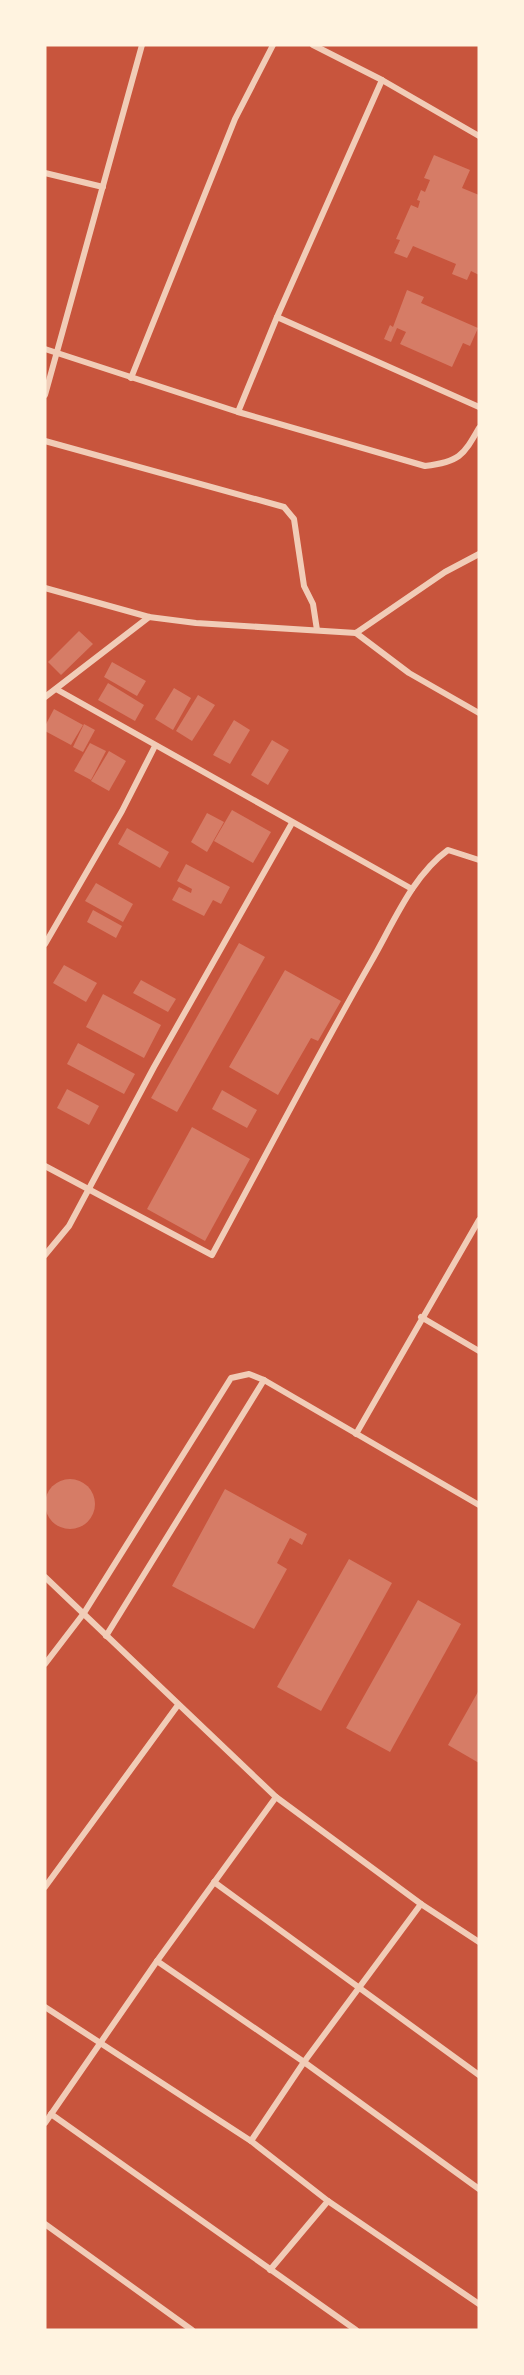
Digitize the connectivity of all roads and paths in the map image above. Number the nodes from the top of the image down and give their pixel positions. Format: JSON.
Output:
{"nodes":[{"id":1,"x":142,"y":45,"type":"edge"},
{"id":2,"x":273,"y":45,"type":"edge"},
{"id":3,"x":313,"y":45,"type":"edge"},
{"id":4,"x":382,"y":80,"type":"junction"},
{"id":5,"x":479,"y":136,"type":"edge"},
{"id":6,"x":45,"y":173,"type":"edge"},
{"id":7,"x":103,"y":187,"type":"junction"},
{"id":8,"x":277,"y":317,"type":"junction"},
{"id":9,"x":45,"y":349,"type":"edge"},
{"id":10,"x":56,"y":352,"type":"junction"},
{"id":11,"x":131,"y":378,"type":"junction"},
{"id":12,"x":45,"y":395,"type":"edge"},
{"id":13,"x":479,"y":407,"type":"edge"},
{"id":14,"x":238,"y":412,"type":"junction"},
{"id":15,"x":479,"y":428,"type":"edge"},
{"id":16,"x":45,"y":441,"type":"edge"},
{"id":17,"x":479,"y":554,"type":"edge"},
{"id":18,"x":45,"y":588,"type":"edge"},
{"id":19,"x":149,"y":617,"type":"junction"},
{"id":20,"x":317,"y":630,"type":"junction"},
{"id":21,"x":356,"y":633,"type":"junction"},
{"id":22,"x":56,"y":689,"type":"junction"},
{"id":23,"x":45,"y":697,"type":"edge"},
{"id":24,"x":479,"y":713,"type":"edge"},
{"id":25,"x":155,"y":746,"type":"junction"},
{"id":26,"x":292,"y":823,"type":"junction"},
{"id":27,"x":479,"y":860,"type":"edge"},
{"id":28,"x":412,"y":890,"type":"junction"},
{"id":29,"x":45,"y":944,"type":"edge"},
{"id":30,"x":45,"y":1166,"type":"edge"},
{"id":31,"x":88,"y":1190,"type":"junction"},
{"id":32,"x":479,"y":1220,"type":"edge"},
{"id":33,"x":45,"y":1255,"type":"edge"},
{"id":34,"x":421,"y":1317,"type":"junction"},
{"id":35,"x":479,"y":1351,"type":"edge"},
{"id":36,"x":264,"y":1380,"type":"junction"},
{"id":37,"x":356,"y":1434,"type":"junction"},
{"id":38,"x":479,"y":1505,"type":"edge"},
{"id":39,"x":45,"y":1577,"type":"edge"},
{"id":40,"x":84,"y":1613,"type":"junction"},
{"id":41,"x":106,"y":1636,"type":"junction"},
{"id":42,"x":45,"y":1664,"type":"edge"},
{"id":43,"x":178,"y":1705,"type":"junction"},
{"id":44,"x":276,"y":1797,"type":"junction"},
{"id":45,"x":214,"y":1882,"type":"junction"},
{"id":46,"x":45,"y":1887,"type":"edge"},
{"id":47,"x":421,"y":1904,"type":"junction"},
{"id":48,"x":479,"y":1942,"type":"edge"},
{"id":49,"x":157,"y":1961,"type":"junction"},
{"id":50,"x":359,"y":1988,"type":"junction"},
{"id":51,"x":45,"y":2007,"type":"edge"},
{"id":52,"x":99,"y":2044,"type":"junction"},
{"id":53,"x":304,"y":2062,"type":"junction"},
{"id":54,"x":479,"y":2075,"type":"edge"},
{"id":55,"x":51,"y":2114,"type":"junction"},
{"id":56,"x":45,"y":2123,"type":"edge"},
{"id":57,"x":250,"y":2141,"type":"junction"},
{"id":58,"x":479,"y":2189,"type":"edge"},
{"id":59,"x":328,"y":2201,"type":"junction"},
{"id":60,"x":45,"y":2224,"type":"edge"},
{"id":61,"x":270,"y":2270,"type":"junction"},
{"id":62,"x":479,"y":2304,"type":"edge"},
{"id":63,"x":351,"y":2329,"type":"edge"},
{"id":64,"x":192,"y":2330,"type":"edge"}],
"edges":[{"from":1,"to":7,"type":"street"},
{"from":2,"to":11,"type":"street"},
{"from":3,"to":4,"type":"street"},
{"from":4,"to":5,"type":"street"},
{"from":4,"to":8,"type":"street"},
{"from":6,"to":7,"type":"street"},
{"from":7,"to":10,"type":"street"},
{"from":8,"to":13,"type":"street"},
{"from":8,"to":14,"type":"street"},
{"from":9,"to":10,"type":"street"},
{"from":10,"to":11,"type":"street"},
{"from":10,"to":12,"type":"street"},
{"from":11,"to":14,"type":"street"},
{"from":14,"to":15,"type":"street"},
{"from":16,"to":20,"type":"street"},
{"from":17,"to":21,"type":"street"},
{"from":18,"to":19,"type":"street"},
{"from":19,"to":20,"type":"street"},
{"from":19,"to":22,"type":"street"},
{"from":20,"to":21,"type":"street"},
{"from":21,"to":24,"type":"street"},
{"from":22,"to":23,"type":"street"},
{"from":22,"to":25,"type":"street"},
{"from":25,"to":26,"type":"street"},
{"from":25,"to":29,"type":"street"},
{"from":26,"to":28,"type":"street"},
{"from":26,"to":31,"type":"street"},
{"from":27,"to":28,"type":"street"},
{"from":28,"to":31,"type":"street"},
{"from":30,"to":31,"type":"street"},
{"from":31,"to":33,"type":"street"},
{"from":32,"to":34,"type":"street"},
{"from":34,"to":35,"type":"street"},
{"from":34,"to":37,"type":"street"},
{"from":36,"to":37,"type":"street"},
{"from":36,"to":40,"type":"street"},
{"from":36,"to":41,"type":"street"},
{"from":37,"to":38,"type":"street"},
{"from":39,"to":40,"type":"street"},
{"from":40,"to":41,"type":"street"},
{"from":40,"to":42,"type":"street"},
{"from":41,"to":43,"type":"street"},
{"from":43,"to":44,"type":"street"},
{"from":43,"to":46,"type":"street"},
{"from":44,"to":45,"type":"street"},
{"from":44,"to":47,"type":"street"},
{"from":45,"to":49,"type":"street"},
{"from":45,"to":50,"type":"street"},
{"from":47,"to":48,"type":"street"},
{"from":47,"to":50,"type":"street"},
{"from":49,"to":52,"type":"street"},
{"from":49,"to":53,"type":"street"},
{"from":50,"to":53,"type":"street"},
{"from":50,"to":54,"type":"street"},
{"from":51,"to":52,"type":"street"},
{"from":52,"to":55,"type":"street"},
{"from":52,"to":57,"type":"street"},
{"from":53,"to":57,"type":"street"},
{"from":53,"to":58,"type":"street"},
{"from":55,"to":56,"type":"street"},
{"from":55,"to":61,"type":"street"},
{"from":57,"to":59,"type":"street"},
{"from":59,"to":61,"type":"street"},
{"from":59,"to":62,"type":"street"},
{"from":60,"to":64,"type":"street"},
{"from":61,"to":63,"type":"street"}]}
